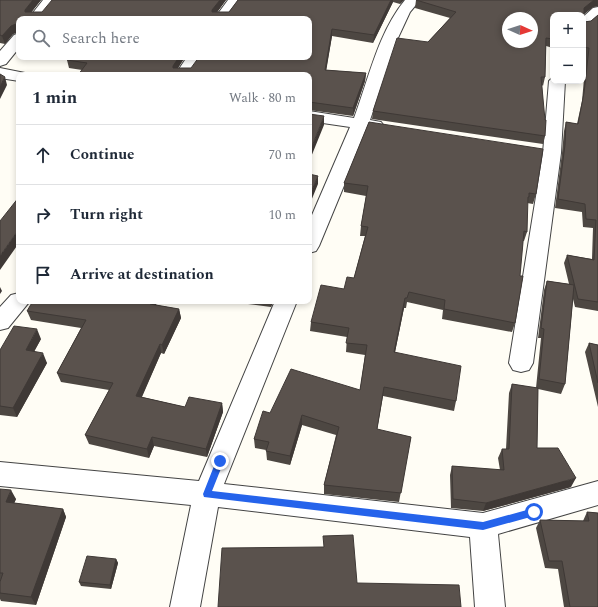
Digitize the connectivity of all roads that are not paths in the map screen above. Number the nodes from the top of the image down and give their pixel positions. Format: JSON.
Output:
{"nodes":[{"id":1,"x":51,"y":0,"type":"edge"},
{"id":2,"x":235,"y":0,"type":"edge"},
{"id":3,"x":412,"y":0,"type":"edge"},
{"id":4,"x":598,"y":11,"type":"edge"},
{"id":5,"x":38,"y":16,"type":"edge"},
{"id":6,"x":223,"y":16,"type":"edge"},
{"id":7,"x":586,"y":22,"type":"edge"},
{"id":8,"x":16,"y":41,"type":"edge"},
{"id":9,"x":0,"y":60,"type":"edge"},
{"id":10,"x":193,"y":60,"type":"edge"},
{"id":11,"x":185,"y":72,"type":"edge"},
{"id":12,"x":0,"y":73,"type":"edge"},
{"id":13,"x":16,"y":76,"type":"edge"},
{"id":14,"x":556,"y":84,"type":"edge"},
{"id":15,"x":312,"y":116,"type":"edge"},
{"id":16,"x":361,"y":123,"type":"junction"},
{"id":17,"x":392,"y":128,"type":"edge"},
{"id":18,"x":312,"y":239,"type":"edge"},
{"id":19,"x":16,"y":304,"type":"edge"},
{"id":20,"x":285,"y":304,"type":"edge"},
{"id":21,"x":0,"y":322,"type":"edge"},
{"id":22,"x":521,"y":363,"type":"dead end"},
{"id":23,"x":0,"y":474,"type":"edge"},
{"id":24,"x":598,"y":493,"type":"edge"},
{"id":25,"x":207,"y":494,"type":"junction"},
{"id":26,"x":483,"y":526,"type":"junction"},
{"id":27,"x":185,"y":607,"type":"edge"},
{"id":28,"x":490,"y":607,"type":"edge"}],
"edges":[{"from":1,"to":5,"type":"street"},
{"from":2,"to":6,"type":"street"},
{"from":3,"to":16,"type":"street"},
{"from":4,"to":7,"type":"street"},
{"from":8,"to":9,"type":"street"},
{"from":10,"to":11,"type":"street"},
{"from":12,"to":13,"type":"street"},
{"from":14,"to":22,"type":"street"},
{"from":15,"to":16,"type":"street"},
{"from":16,"to":17,"type":"street"},
{"from":16,"to":18,"type":"street"},
{"from":19,"to":21,"type":"street"},
{"from":20,"to":25,"type":"street"},
{"from":23,"to":25,"type":"street"},
{"from":24,"to":26,"type":"street"},
{"from":25,"to":26,"type":"street"},
{"from":25,"to":27,"type":"street"},
{"from":26,"to":28,"type":"street"}]}
